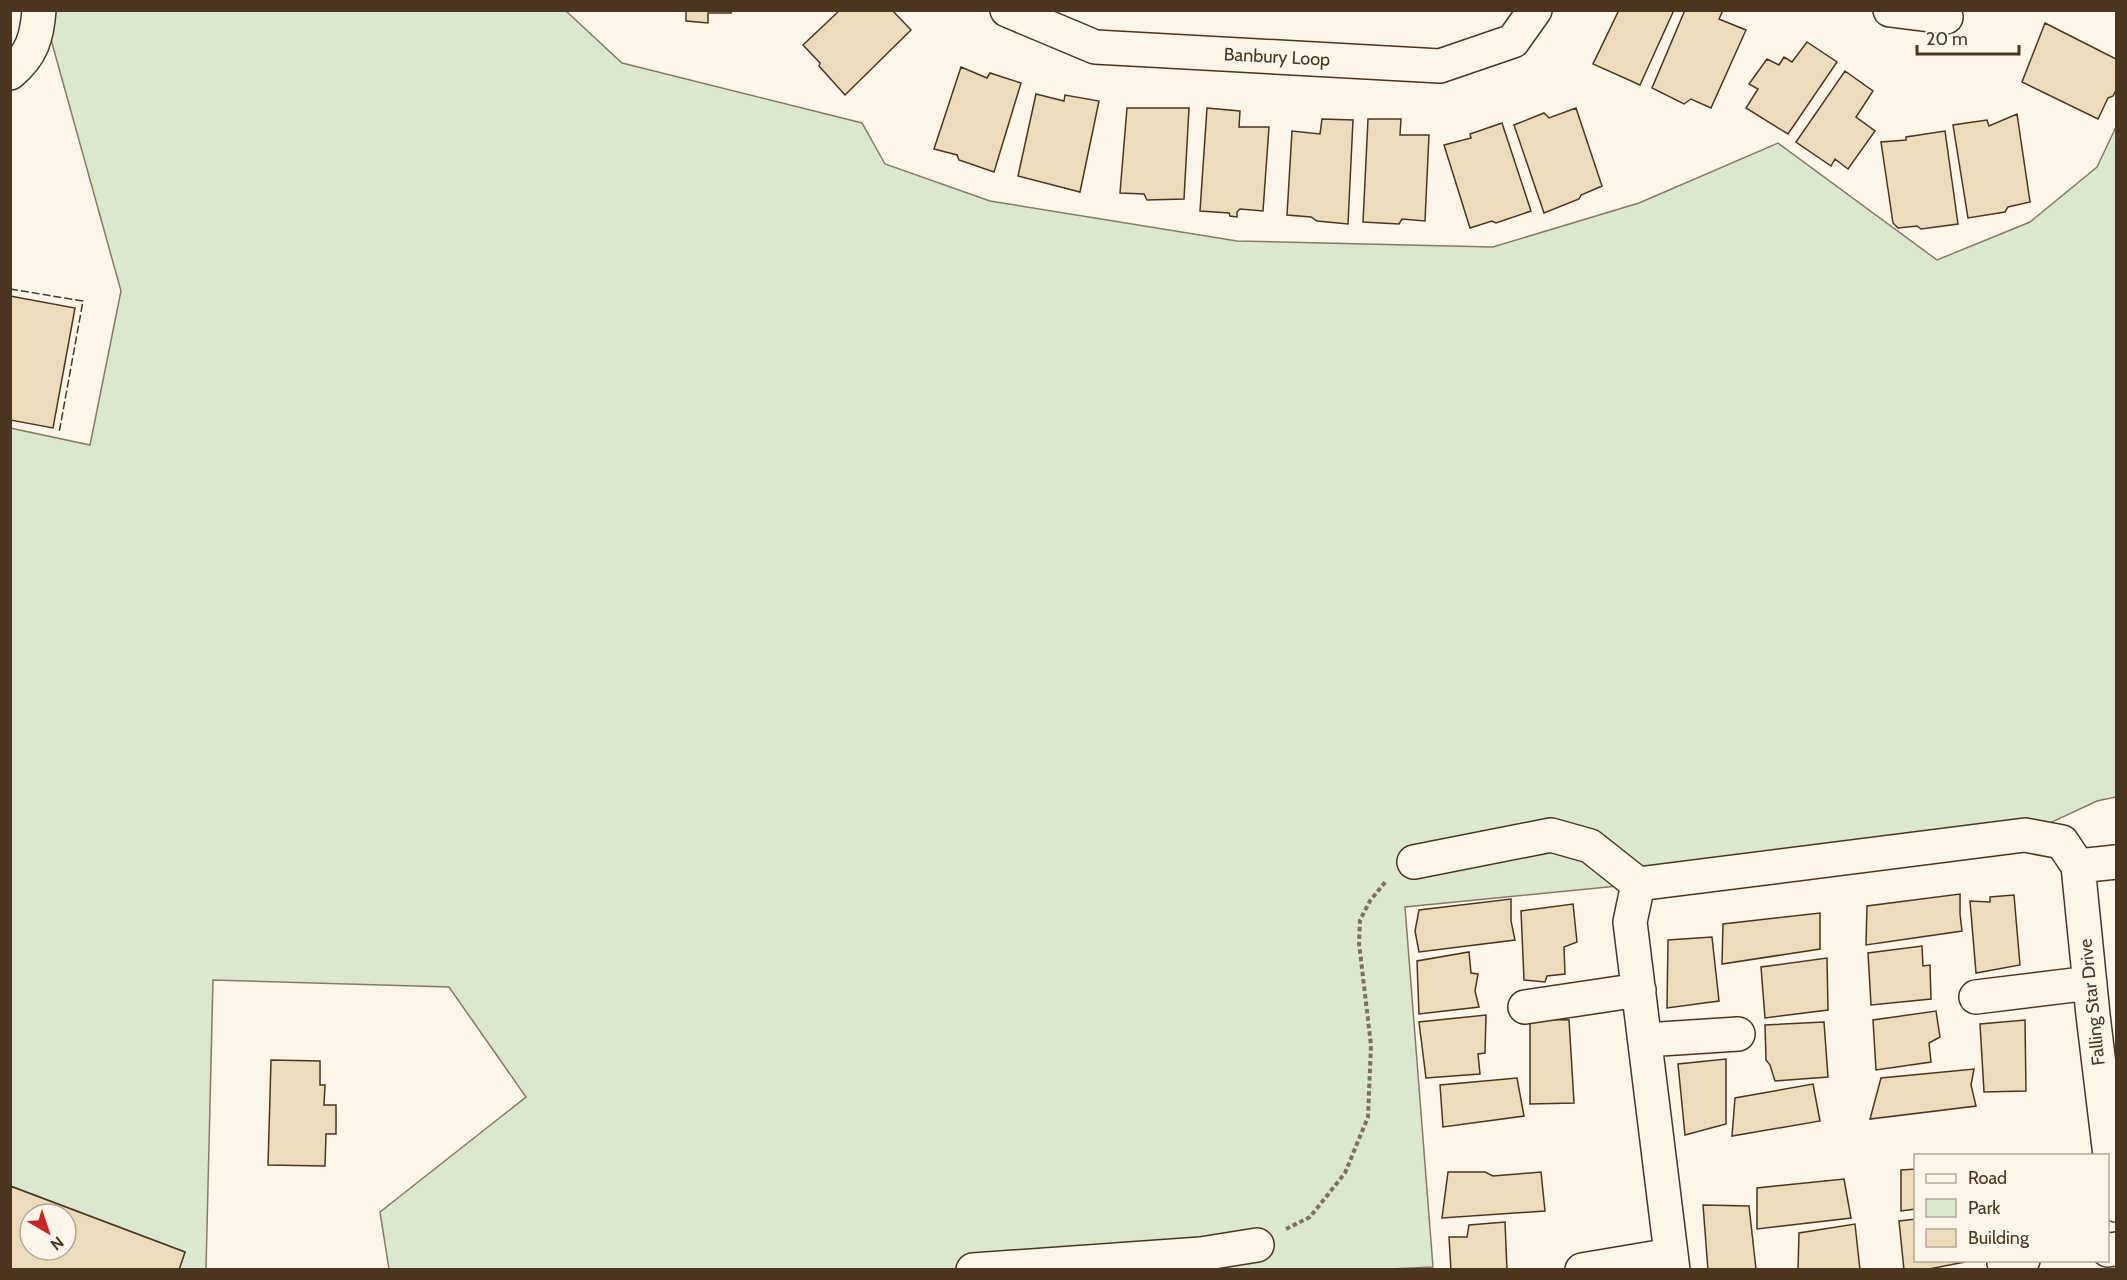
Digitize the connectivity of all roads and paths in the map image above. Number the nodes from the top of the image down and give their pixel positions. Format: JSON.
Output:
{"nodes":[{"id":1,"x":39,"y":10,"type":"edge"},
{"id":2,"x":1006,"y":10,"type":"edge"},
{"id":3,"x":1535,"y":10,"type":"edge"},
{"id":4,"x":1890,"y":10,"type":"edge"},
{"id":5,"x":1946,"y":17,"type":"dead end"},
{"id":6,"x":10,"y":73,"type":"edge"},
{"id":7,"x":1414,"y":862,"type":"joint"},
{"id":8,"x":2116,"y":862,"type":"edge"},
{"id":9,"x":2078,"y":866,"type":"junction"},
{"id":10,"x":1638,"y":884,"type":"junction"},
{"id":11,"x":2090,"y":983,"type":"junction"},
{"id":12,"x":1639,"y":990,"type":"junction"},
{"id":13,"x":1976,"y":997,"type":"dead end"},
{"id":14,"x":1525,"y":1007,"type":"dead end"},
{"id":15,"x":2104,"y":1014,"type":"edge"},
{"id":16,"x":1738,"y":1034,"type":"dead end"},
{"id":17,"x":1645,"y":1040,"type":"junction"},
{"id":18,"x":2116,"y":1205,"type":"edge"},
{"id":19,"x":1257,"y":1245,"type":"joint"},
{"id":20,"x":1672,"y":1262,"type":"edge"},
{"id":21,"x":1040,"y":1267,"type":"edge"},
{"id":22,"x":973,"y":1269,"type":"edge"},
{"id":23,"x":1582,"y":1269,"type":"edge"}],
"edges":[{"from":1,"to":6,"type":"street"},
{"from":2,"to":3,"type":"street","name":"Banbury Loop"},
{"from":4,"to":5,"type":"street"},
{"from":7,"to":10,"type":"street"},
{"from":7,"to":19,"type":"path"},
{"from":8,"to":9,"type":"street"},
{"from":9,"to":10,"type":"street","name":"Falling Star Drive"},
{"from":9,"to":11,"type":"street","name":"Falling Star Drive"},
{"from":10,"to":12,"type":"street"},
{"from":11,"to":13,"type":"street"},
{"from":11,"to":15,"type":"street","name":"Falling Star Drive"},
{"from":12,"to":14,"type":"street"},
{"from":12,"to":17,"type":"street"},
{"from":15,"to":18,"type":"street","name":"Falling Star Drive"},
{"from":16,"to":17,"type":"street"},
{"from":17,"to":20,"type":"street"},
{"from":19,"to":21,"type":"street"},
{"from":20,"to":23,"type":"street"},
{"from":21,"to":22,"type":"street"}]}
